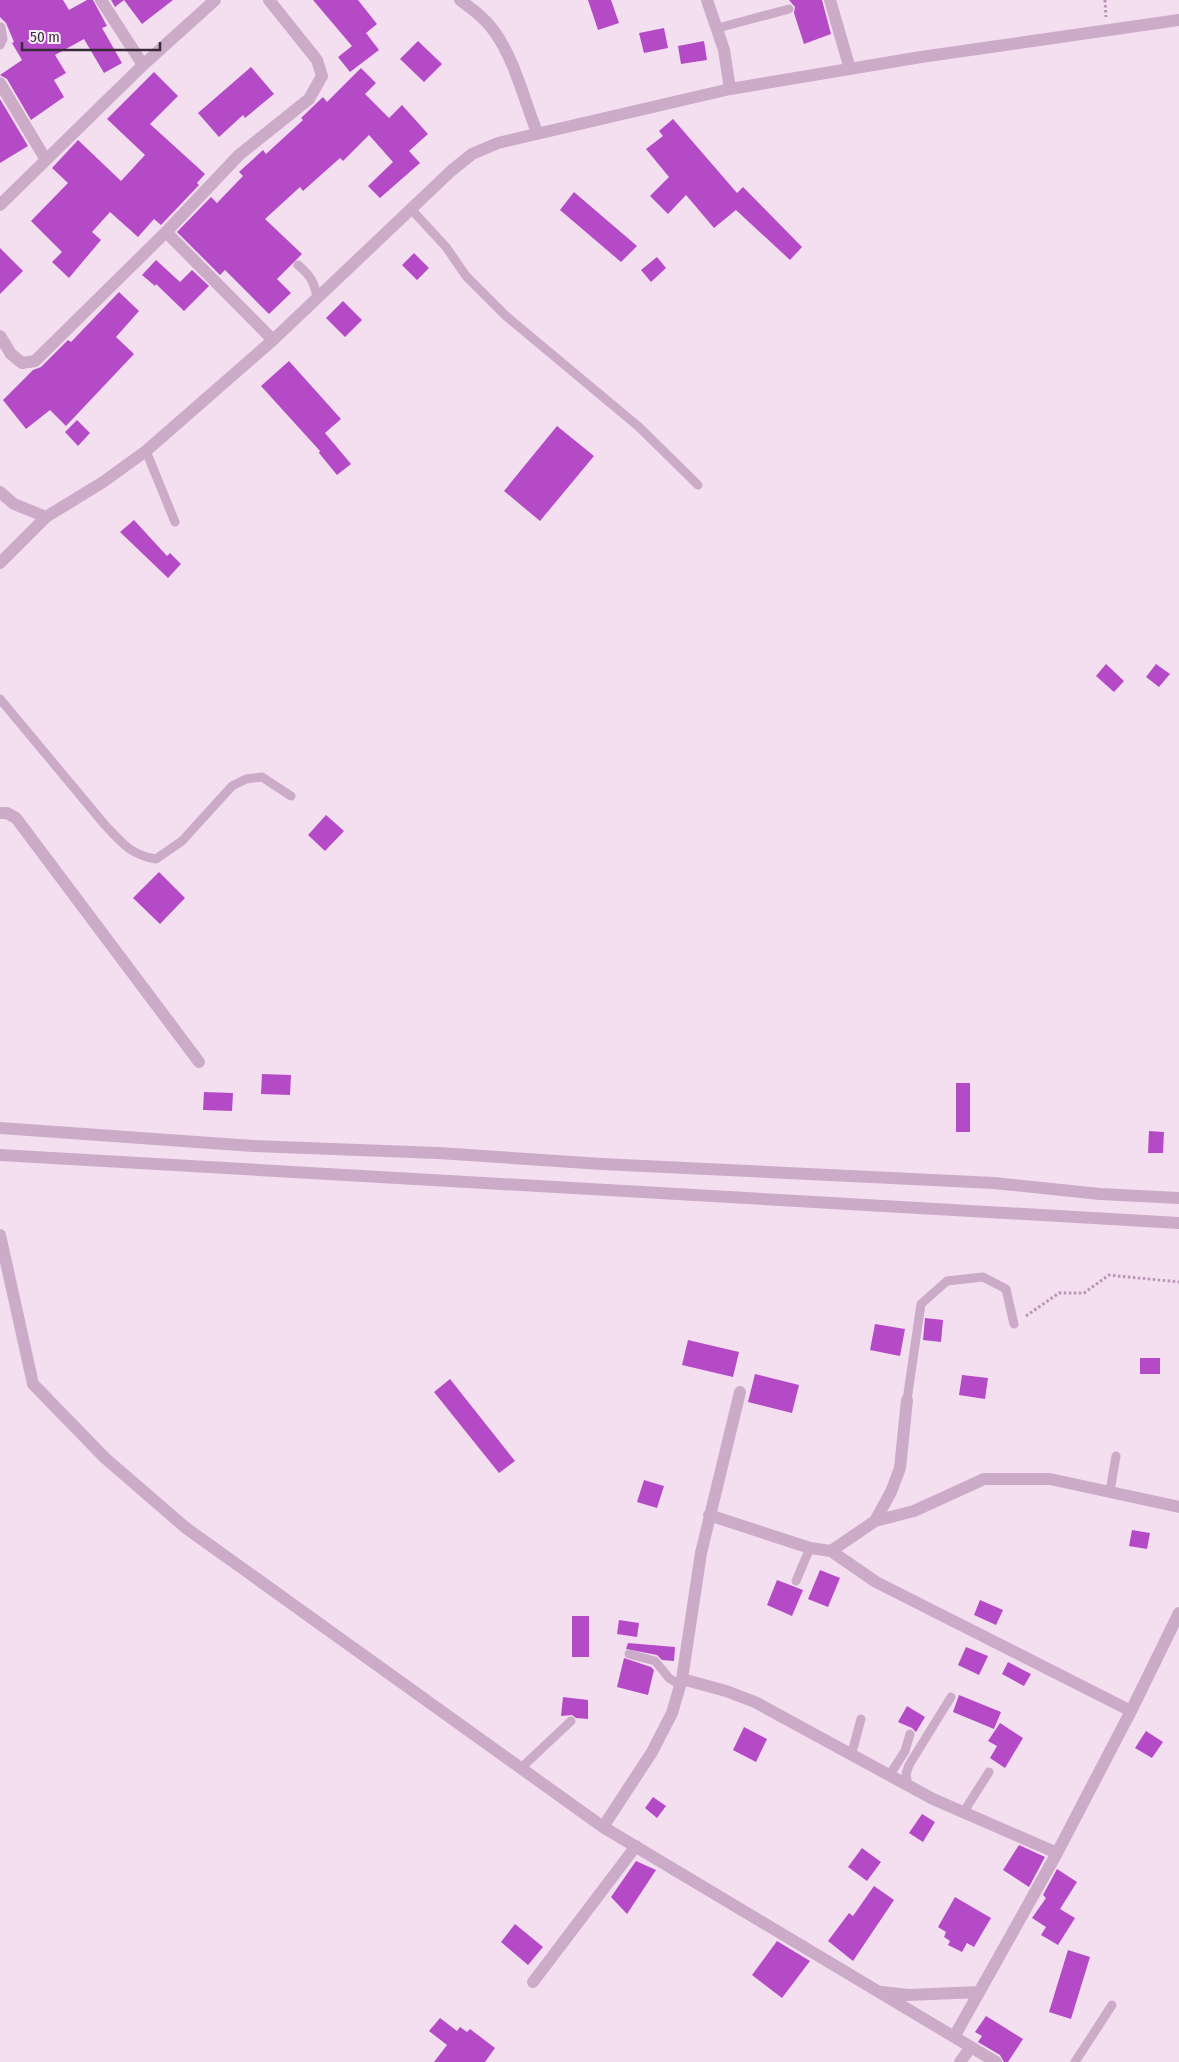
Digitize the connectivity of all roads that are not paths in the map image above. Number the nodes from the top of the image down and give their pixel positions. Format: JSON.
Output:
{"nodes":[{"id":1,"x":101,"y":0,"type":"edge"},
{"id":2,"x":215,"y":0,"type":"edge"},
{"id":3,"x":269,"y":0,"type":"edge"},
{"id":4,"x":460,"y":0,"type":"edge"},
{"id":5,"x":707,"y":0,"type":"edge"},
{"id":6,"x":830,"y":0,"type":"edge"},
{"id":7,"x":789,"y":10,"type":"dead end"},
{"id":8,"x":1179,"y":20,"type":"edge"},
{"id":9,"x":1,"y":28,"type":"dead end"},
{"id":10,"x":718,"y":28,"type":"junction"},
{"id":11,"x":0,"y":46,"type":"edge"},
{"id":12,"x":143,"y":65,"type":"junction"},
{"id":13,"x":850,"y":69,"type":"junction"},
{"id":14,"x":0,"y":83,"type":"edge"},
{"id":15,"x":730,"y":89,"type":"junction"},
{"id":16,"x":537,"y":132,"type":"junction"},
{"id":17,"x":46,"y":160,"type":"junction"},
{"id":18,"x":0,"y":204,"type":"edge"},
{"id":19,"x":411,"y":209,"type":"junction"},
{"id":20,"x":166,"y":232,"type":"junction"},
{"id":21,"x":298,"y":265,"type":"dead end"},
{"id":22,"x":318,"y":298,"type":"junction"},
{"id":23,"x":0,"y":336,"type":"edge"},
{"id":24,"x":274,"y":340,"type":"junction"},
{"id":25,"x":146,"y":451,"type":"junction"},
{"id":26,"x":698,"y":485,"type":"dead end"},
{"id":27,"x":0,"y":492,"type":"edge"},
{"id":28,"x":46,"y":518,"type":"junction"},
{"id":29,"x":175,"y":522,"type":"dead end"},
{"id":30,"x":0,"y":563,"type":"edge"},
{"id":31,"x":0,"y":699,"type":"edge"},
{"id":32,"x":291,"y":796,"type":"dead end"},
{"id":33,"x":0,"y":813,"type":"edge"},
{"id":34,"x":199,"y":1062,"type":"dead end"},
{"id":35,"x":0,"y":1128,"type":"edge"},
{"id":36,"x":0,"y":1155,"type":"edge"},
{"id":37,"x":1179,"y":1198,"type":"edge"},
{"id":38,"x":1179,"y":1223,"type":"edge"},
{"id":39,"x":0,"y":1235,"type":"edge"},
{"id":40,"x":1014,"y":1324,"type":"road end"},
{"id":41,"x":740,"y":1392,"type":"dead end"},
{"id":42,"x":907,"y":1400,"type":"joint"},
{"id":43,"x":1116,"y":1456,"type":"dead end"},
{"id":44,"x":1110,"y":1491,"type":"junction"},
{"id":45,"x":1179,"y":1507,"type":"edge"},
{"id":46,"x":709,"y":1515,"type":"junction"},
{"id":47,"x":875,"y":1521,"type":"junction"},
{"id":48,"x":810,"y":1548,"type":"junction"},
{"id":49,"x":831,"y":1551,"type":"junction"},
{"id":50,"x":796,"y":1581,"type":"dead end"},
{"id":51,"x":1179,"y":1612,"type":"edge"},
{"id":52,"x":629,"y":1654,"type":"dead end"},
{"id":53,"x":681,"y":1682,"type":"junction"},
{"id":54,"x":951,"y":1697,"type":"dead end"},
{"id":55,"x":1132,"y":1711,"type":"junction"},
{"id":56,"x":861,"y":1719,"type":"dead end"},
{"id":57,"x":571,"y":1721,"type":"dead end"},
{"id":58,"x":910,"y":1734,"type":"dead end"},
{"id":59,"x":851,"y":1756,"type":"junction"},
{"id":60,"x":520,"y":1769,"type":"junction"},
{"id":61,"x":989,"y":1772,"type":"dead end"},
{"id":62,"x":889,"y":1776,"type":"junction"},
{"id":63,"x":908,"y":1786,"type":"junction"},
{"id":64,"x":963,"y":1813,"type":"junction"},
{"id":65,"x":603,"y":1827,"type":"junction"},
{"id":66,"x":636,"y":1846,"type":"junction"},
{"id":67,"x":1057,"y":1853,"type":"junction"},
{"id":68,"x":533,"y":1982,"type":"dead end"},
{"id":69,"x":878,"y":1991,"type":"junction"},
{"id":70,"x":979,"y":1992,"type":"junction"},
{"id":71,"x":1112,"y":2005,"type":"dead end"},
{"id":72,"x":954,"y":2037,"type":"junction"},
{"id":73,"x":971,"y":2047,"type":"junction"},
{"id":74,"x":960,"y":2062,"type":"edge"},
{"id":75,"x":996,"y":2062,"type":"edge"},
{"id":76,"x":1075,"y":2062,"type":"edge"}],
"edges":[{"from":1,"to":12,"type":"street"},
{"from":2,"to":12,"type":"street"},
{"from":3,"to":20,"type":"street"},
{"from":4,"to":16,"type":"street"},
{"from":5,"to":10,"type":"street"},
{"from":6,"to":13,"type":"street"},
{"from":7,"to":10,"type":"lane"},
{"from":8,"to":13,"type":"street"},
{"from":9,"to":11,"type":"lane"},
{"from":10,"to":15,"type":"street"},
{"from":12,"to":17,"type":"street"},
{"from":13,"to":15,"type":"street"},
{"from":14,"to":17,"type":"street"},
{"from":15,"to":16,"type":"street"},
{"from":16,"to":19,"type":"street"},
{"from":17,"to":18,"type":"street"},
{"from":19,"to":22,"type":"street"},
{"from":19,"to":26,"type":"lane"},
{"from":20,"to":23,"type":"street"},
{"from":20,"to":24,"type":"street"},
{"from":21,"to":22,"type":"lane"},
{"from":22,"to":24,"type":"street"},
{"from":24,"to":25,"type":"street"},
{"from":25,"to":28,"type":"street"},
{"from":25,"to":29,"type":"lane"},
{"from":27,"to":28,"type":"street"},
{"from":28,"to":30,"type":"street"},
{"from":31,"to":32,"type":"lane"},
{"from":33,"to":34,"type":"street"},
{"from":35,"to":37,"type":"street"},
{"from":36,"to":38,"type":"street"},
{"from":39,"to":60,"type":"street"},
{"from":40,"to":42,"type":"lane"},
{"from":41,"to":46,"type":"street"},
{"from":42,"to":47,"type":"street"},
{"from":43,"to":44,"type":"lane"},
{"from":44,"to":45,"type":"street"},
{"from":44,"to":47,"type":"street"},
{"from":46,"to":48,"type":"street"},
{"from":46,"to":53,"type":"street"},
{"from":47,"to":49,"type":"street"},
{"from":48,"to":49,"type":"street"},
{"from":48,"to":50,"type":"lane"},
{"from":49,"to":55,"type":"street"},
{"from":51,"to":55,"type":"street"},
{"from":52,"to":53,"type":"lane"},
{"from":53,"to":59,"type":"street"},
{"from":53,"to":65,"type":"street"},
{"from":54,"to":63,"type":"lane"},
{"from":55,"to":67,"type":"street"},
{"from":56,"to":59,"type":"lane"},
{"from":57,"to":60,"type":"lane"},
{"from":58,"to":62,"type":"lane"},
{"from":59,"to":62,"type":"street"},
{"from":60,"to":65,"type":"street"},
{"from":61,"to":64,"type":"lane"},
{"from":62,"to":63,"type":"street"},
{"from":63,"to":64,"type":"street"},
{"from":64,"to":67,"type":"street"},
{"from":65,"to":66,"type":"street"},
{"from":66,"to":68,"type":"street"},
{"from":66,"to":69,"type":"street"},
{"from":67,"to":70,"type":"street"},
{"from":69,"to":70,"type":"street"},
{"from":69,"to":72,"type":"street"},
{"from":70,"to":72,"type":"street"},
{"from":71,"to":76,"type":"lane"},
{"from":72,"to":73,"type":"street"},
{"from":73,"to":74,"type":"street"},
{"from":73,"to":75,"type":"street"}]}
